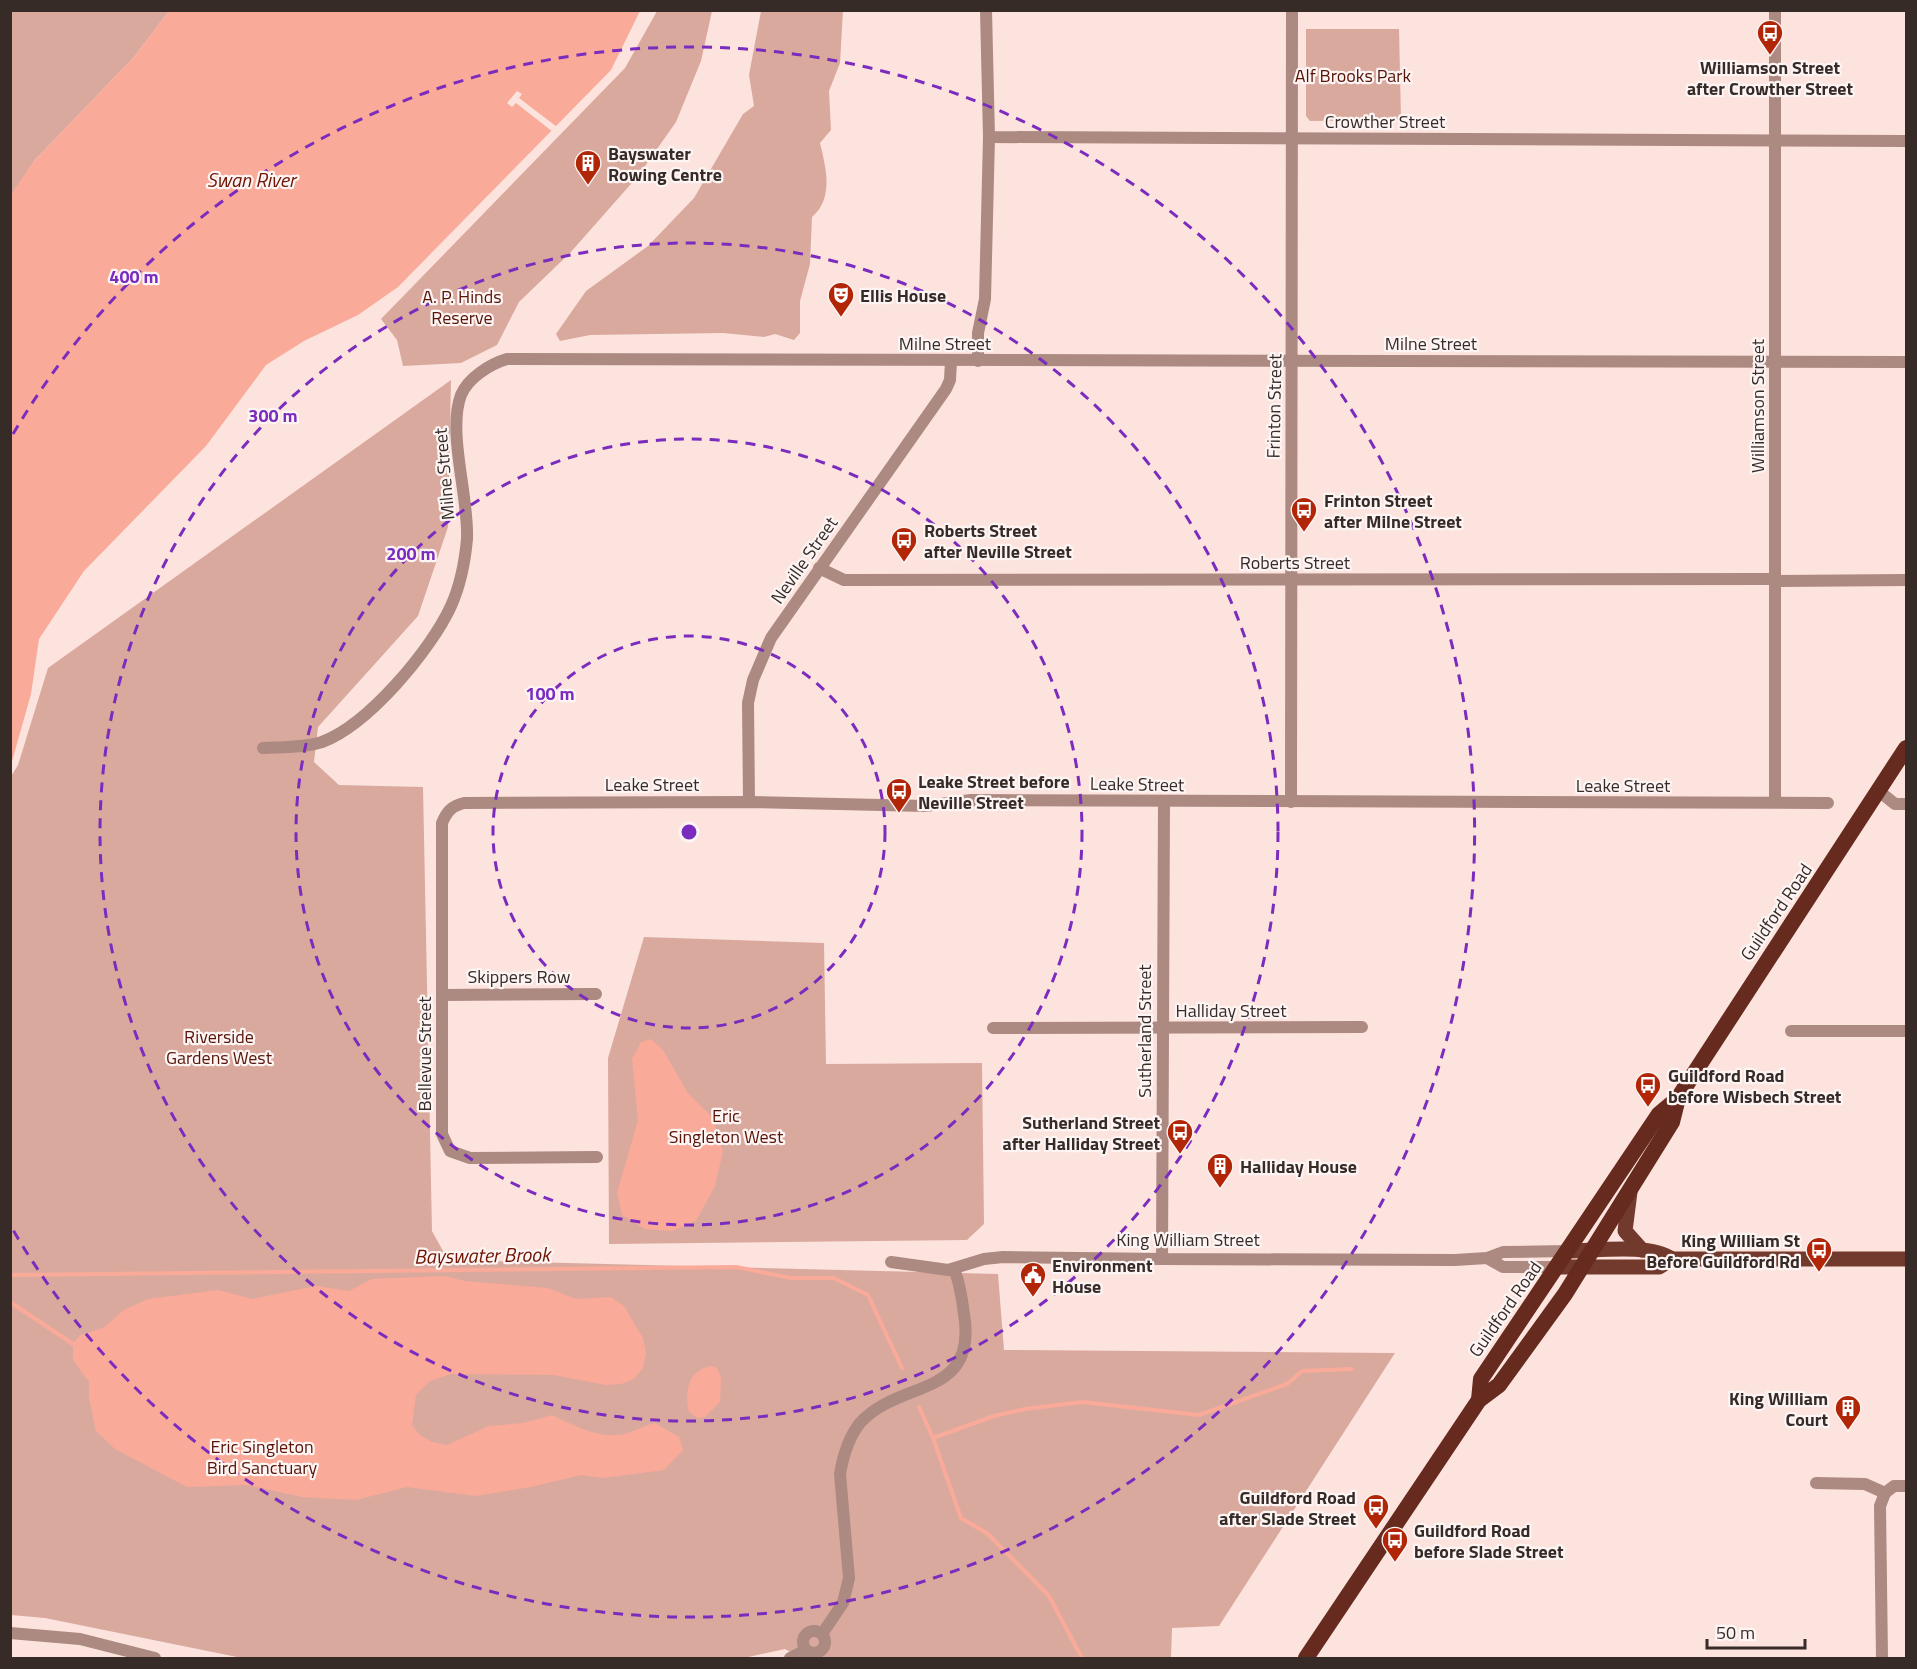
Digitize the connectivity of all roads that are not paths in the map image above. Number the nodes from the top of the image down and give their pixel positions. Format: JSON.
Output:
{"nodes":[{"id":1,"x":986,"y":10,"type":"edge"},
{"id":2,"x":1292,"y":10,"type":"edge"},
{"id":3,"x":1775,"y":10,"type":"edge"},
{"id":4,"x":989,"y":137,"type":"junction"},
{"id":5,"x":1293,"y":138,"type":"junction"},
{"id":6,"x":1906,"y":141,"type":"edge"},
{"id":7,"x":1776,"y":142,"type":"junction"},
{"id":8,"x":951,"y":361,"type":"junction"},
{"id":9,"x":978,"y":361,"type":"junction"},
{"id":10,"x":1292,"y":361,"type":"junction"},
{"id":11,"x":1775,"y":361,"type":"junction"},
{"id":12,"x":1906,"y":362,"type":"edge"},
{"id":13,"x":819,"y":568,"type":"junction"},
{"id":14,"x":1774,"y":580,"type":"junction"},
{"id":15,"x":1906,"y":580,"type":"edge"},
{"id":16,"x":1291,"y":581,"type":"junction"},
{"id":17,"x":263,"y":748,"type":"dead end"},
{"id":18,"x":1906,"y":748,"type":"edge"},
{"id":19,"x":1880,"y":792,"type":"junction"},
{"id":20,"x":749,"y":802,"type":"junction"},
{"id":21,"x":1164,"y":802,"type":"junction"},
{"id":22,"x":1291,"y":802,"type":"junction"},
{"id":23,"x":1775,"y":802,"type":"junction"},
{"id":24,"x":1828,"y":803,"type":"dead end"},
{"id":25,"x":1906,"y":804,"type":"edge"},
{"id":26,"x":449,"y":809,"type":"joint"},
{"id":27,"x":442,"y":994,"type":"junction"},
{"id":28,"x":596,"y":994,"type":"dead end"},
{"id":29,"x":1362,"y":1027,"type":"dead end"},
{"id":30,"x":993,"y":1028,"type":"dead end"},
{"id":31,"x":1161,"y":1028,"type":"junction"},
{"id":32,"x":1791,"y":1031,"type":"dead end"},
{"id":33,"x":1906,"y":1031,"type":"edge"},
{"id":34,"x":1678,"y":1098,"type":"junction"},
{"id":35,"x":597,"y":1157,"type":"dead end"},
{"id":36,"x":1631,"y":1189,"type":"junction"},
{"id":37,"x":1642,"y":1250,"type":"junction"},
{"id":38,"x":1568,"y":1251,"type":"junction"},
{"id":39,"x":1593,"y":1251,"type":"junction"},
{"id":40,"x":1488,"y":1258,"type":"junction"},
{"id":41,"x":1162,"y":1259,"type":"junction"},
{"id":42,"x":1672,"y":1259,"type":"junction"},
{"id":43,"x":1906,"y":1259,"type":"edge"},
{"id":44,"x":891,"y":1262,"type":"dead end"},
{"id":45,"x":1558,"y":1267,"type":"junction"},
{"id":46,"x":1582,"y":1267,"type":"junction"},
{"id":47,"x":954,"y":1269,"type":"junction"},
{"id":48,"x":1479,"y":1400,"type":"junction"},
{"id":49,"x":1816,"y":1483,"type":"dead end"},
{"id":50,"x":1906,"y":1486,"type":"edge"},
{"id":51,"x":1884,"y":1493,"type":"junction"},
{"id":52,"x":10,"y":1633,"type":"edge"},
{"id":53,"x":822,"y":1634,"type":"junction"},
{"id":54,"x":822,"y":1649,"type":"junction"},
{"id":55,"x":806,"y":1650,"type":"junction"},
{"id":56,"x":155,"y":1659,"type":"edge"},
{"id":57,"x":790,"y":1659,"type":"edge"},
{"id":58,"x":833,"y":1659,"type":"edge"},
{"id":59,"x":1306,"y":1659,"type":"edge"},
{"id":60,"x":1882,"y":1659,"type":"edge"}],
"edges":[{"from":1,"to":4,"type":"street"},
{"from":2,"to":5,"type":"street","name":"Frinton Street"},
{"from":3,"to":7,"type":"street","name":"Williamson Street"},
{"from":4,"to":5,"type":"street","name":"Crowther Street"},
{"from":4,"to":9,"type":"street"},
{"from":5,"to":7,"type":"street","name":"Crowther Street"},
{"from":5,"to":10,"type":"street","name":"Frinton Street"},
{"from":6,"to":7,"type":"street","name":"Crowther Street"},
{"from":7,"to":11,"type":"street","name":"Williamson Street"},
{"from":8,"to":9,"type":"street","name":"Milne Street"},
{"from":8,"to":13,"type":"street","name":"Neville Street"},
{"from":8,"to":17,"type":"street","name":"Milne Street"},
{"from":9,"to":10,"type":"street","name":"Milne Street"},
{"from":10,"to":11,"type":"street","name":"Milne Street"},
{"from":10,"to":16,"type":"street","name":"Frinton Street"},
{"from":11,"to":12,"type":"street","name":"Milne Street"},
{"from":11,"to":14,"type":"street","name":"Williamson Street"},
{"from":13,"to":16,"type":"street","name":"Roberts Street"},
{"from":13,"to":20,"type":"street","name":"Neville Street"},
{"from":14,"to":15,"type":"street","name":"Roberts Street"},
{"from":14,"to":16,"type":"street","name":"Roberts Street"},
{"from":14,"to":23,"type":"street","name":"Williamson Street"},
{"from":16,"to":22,"type":"street","name":"Frinton Street"},
{"from":18,"to":19,"type":"highway","name":"Guildford Road"},
{"from":19,"to":25,"type":"street"},
{"from":19,"to":34,"type":"highway","name":"Guildford Road"},
{"from":20,"to":21,"type":"street","name":"Leake Street"},
{"from":20,"to":26,"type":"street","name":"Leake Street"},
{"from":21,"to":22,"type":"street","name":"Leake Street"},
{"from":21,"to":31,"type":"street","name":"Sutherland Street"},
{"from":22,"to":23,"type":"street","name":"Leake Street"},
{"from":23,"to":24,"type":"street","name":"Leake Street"},
{"from":26,"to":27,"type":"street","name":"Bellevue Street"},
{"from":27,"to":28,"type":"street","name":"Skippers Row"},
{"from":27,"to":35,"type":"street","name":"Bellevue Street"},
{"from":29,"to":31,"type":"street","name":"Halliday Street"},
{"from":30,"to":31,"type":"street","name":"Halliday Street"},
{"from":31,"to":41,"type":"street","name":"Sutherland Street"},
{"from":32,"to":33,"type":"street"},
{"from":34,"to":36,"type":"highway","name":"Guildford Road"},
{"from":34,"to":38,"type":"highway","name":"Guildford Road"},
{"from":36,"to":37,"type":"main road"},
{"from":36,"to":39,"type":"highway","name":"Guildford Road"},
{"from":37,"to":39,"type":"main road","name":"King William Street"},
{"from":37,"to":42,"type":"main road","name":"King William Street"},
{"from":38,"to":39,"type":"main road","name":"King William Street"},
{"from":38,"to":40,"type":"street","name":"King William Street"},
{"from":38,"to":45,"type":"highway","name":"Guildford Road"},
{"from":39,"to":46,"type":"highway","name":"Guildford Road"},
{"from":40,"to":41,"type":"street","name":"King William Street"},
{"from":40,"to":45,"type":"street","name":"King William Street"},
{"from":41,"to":47,"type":"street","name":"King William Street"},
{"from":42,"to":43,"type":"main road","name":"King William Street"},
{"from":42,"to":46,"type":"main road","name":"King William Street"},
{"from":44,"to":47,"type":"street","name":"King William Street"},
{"from":45,"to":46,"type":"main road","name":"King William Street"},
{"from":45,"to":48,"type":"highway","name":"Guildford Road"},
{"from":46,"to":48,"type":"highway","name":"Guildford Road"},
{"from":47,"to":53,"type":"street"},
{"from":48,"to":59,"type":"highway","name":"Guildford Road"},
{"from":49,"to":51,"type":"street"},
{"from":50,"to":51,"type":"street"},
{"from":51,"to":60,"type":"street"},
{"from":52,"to":56,"type":"street"},
{"from":53,"to":54,"type":"street"},
{"from":53,"to":55,"type":"street"},
{"from":54,"to":55,"type":"street"},
{"from":54,"to":58,"type":"street"},
{"from":55,"to":57,"type":"street"}]}
